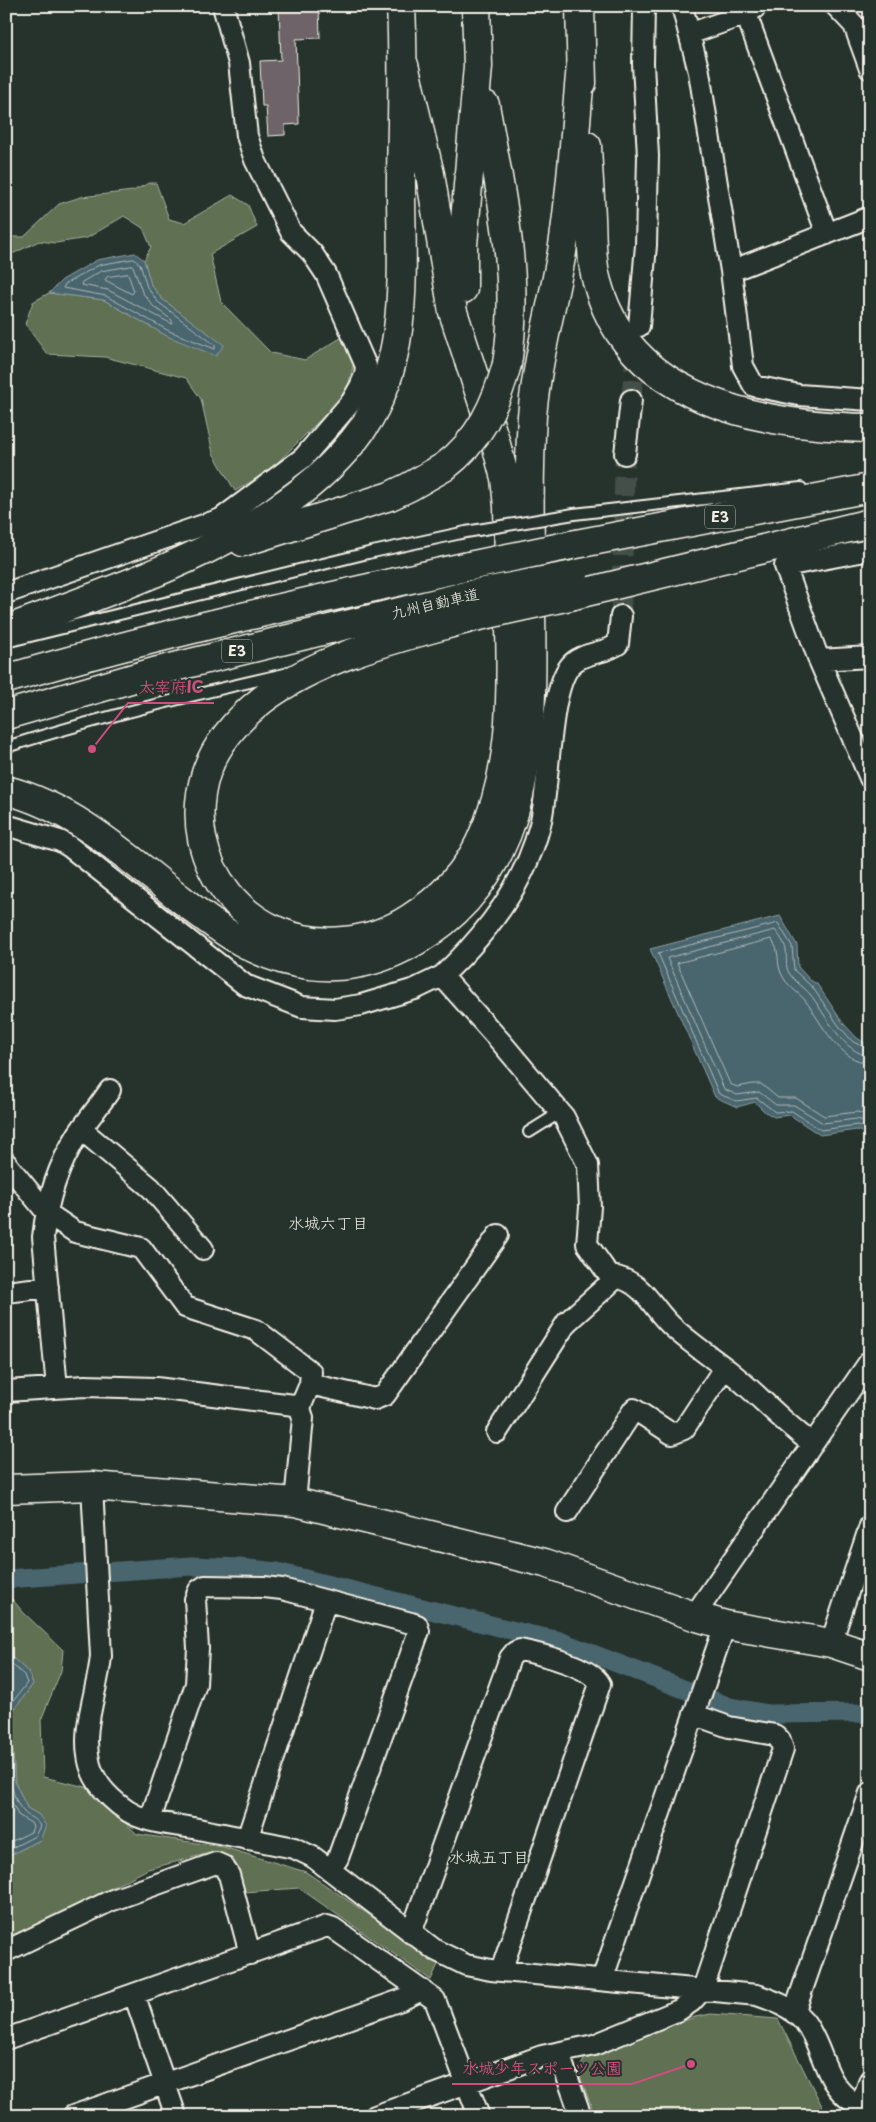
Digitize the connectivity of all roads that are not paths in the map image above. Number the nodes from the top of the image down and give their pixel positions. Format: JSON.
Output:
{"nodes":[{"id":1,"x":223,"y":6,"type":"edge"},
{"id":2,"x":401,"y":6,"type":"edge"},
{"id":3,"x":476,"y":6,"type":"edge"},
{"id":4,"x":580,"y":6,"type":"edge"},
{"id":5,"x":644,"y":6,"type":"edge"},
{"id":6,"x":682,"y":6,"type":"edge"},
{"id":7,"x":836,"y":6,"type":"edge"},
{"id":8,"x":752,"y":10,"type":"edge"},
{"id":9,"x":689,"y":34,"type":"junction"},
{"id":10,"x":404,"y":65,"type":"junction"},
{"id":11,"x":581,"y":65,"type":"junction"},
{"id":12,"x":478,"y":66,"type":"junction"},
{"id":13,"x":870,"y":69,"type":"edge"},
{"id":14,"x":870,"y":217,"type":"edge"},
{"id":15,"x":827,"y":234,"type":"junction"},
{"id":16,"x":731,"y":271,"type":"junction"},
{"id":17,"x":638,"y":326,"type":"tunnel mouth"},
{"id":18,"x":478,"y":384,"type":"junction"},
{"id":19,"x":631,"y":400,"type":"tunnel mouth"},
{"id":20,"x":870,"y":400,"type":"edge"},
{"id":21,"x":870,"y":428,"type":"edge"},
{"id":22,"x":625,"y":454,"type":"tunnel mouth"},
{"id":23,"x":870,"y":480,"type":"edge"},
{"id":24,"x":830,"y":485,"type":"dead end"},
{"id":25,"x":811,"y":487,"type":"dead end"},
{"id":26,"x":870,"y":488,"type":"edge"},
{"id":27,"x":870,"y":521,"type":"edge"},
{"id":28,"x":870,"y":550,"type":"edge"},
{"id":29,"x":161,"y":570,"type":"junction"},
{"id":30,"x":6,"y":593,"type":"edge"},
{"id":31,"x":470,"y":607,"type":"junction"},
{"id":32,"x":621,"y":616,"type":"tunnel mouth"},
{"id":33,"x":6,"y":630,"type":"edge"},
{"id":34,"x":6,"y":642,"type":"edge"},
{"id":35,"x":870,"y":657,"type":"edge"},
{"id":36,"x":818,"y":660,"type":"junction"},
{"id":37,"x":327,"y":664,"type":"junction"},
{"id":38,"x":6,"y":679,"type":"edge"},
{"id":39,"x":6,"y":714,"type":"edge"},
{"id":40,"x":6,"y":746,"type":"edge"},
{"id":41,"x":870,"y":778,"type":"edge"},
{"id":42,"x":6,"y":790,"type":"edge"},
{"id":43,"x":6,"y":825,"type":"edge"},
{"id":44,"x":442,"y":976,"type":"junction"},
{"id":45,"x":110,"y":1090,"type":"dead end"},
{"id":46,"x":560,"y":1112,"type":"junction"},
{"id":47,"x":82,"y":1130,"type":"junction"},
{"id":48,"x":529,"y":1132,"type":"dead end"},
{"id":49,"x":6,"y":1163,"type":"edge"},
{"id":50,"x":47,"y":1212,"type":"junction"},
{"id":51,"x":498,"y":1235,"type":"dead end"},
{"id":52,"x":203,"y":1249,"type":"dead end"},
{"id":53,"x":612,"y":1281,"type":"junction"},
{"id":54,"x":48,"y":1287,"type":"junction"},
{"id":55,"x":6,"y":1292,"type":"edge"},
{"id":56,"x":870,"y":1361,"type":"edge"},
{"id":57,"x":724,"y":1368,"type":"junction"},
{"id":58,"x":310,"y":1384,"type":"junction"},
{"id":59,"x":57,"y":1388,"type":"junction"},
{"id":60,"x":6,"y":1390,"type":"edge"},
{"id":61,"x":300,"y":1408,"type":"junction"},
{"id":62,"x":497,"y":1432,"type":"dead end"},
{"id":63,"x":813,"y":1444,"type":"junction"},
{"id":64,"x":92,"y":1486,"type":"junction"},
{"id":65,"x":6,"y":1489,"type":"edge"},
{"id":66,"x":295,"y":1502,"type":"junction"},
{"id":67,"x":567,"y":1512,"type":"dead end"},
{"id":68,"x":870,"y":1526,"type":"edge"},
{"id":69,"x":326,"y":1601,"type":"junction"},
{"id":70,"x":694,"y":1616,"type":"junction"},
{"id":71,"x":725,"y":1625,"type":"junction"},
{"id":72,"x":831,"y":1643,"type":"junction"},
{"id":73,"x":870,"y":1656,"type":"edge"},
{"id":74,"x":695,"y":1715,"type":"junction"},
{"id":75,"x":870,"y":1793,"type":"edge"},
{"id":76,"x":150,"y":1820,"type":"junction"},
{"id":77,"x":247,"y":1839,"type":"junction"},
{"id":78,"x":330,"y":1870,"type":"junction"},
{"id":79,"x":411,"y":1933,"type":"junction"},
{"id":80,"x":6,"y":1951,"type":"edge"},
{"id":81,"x":250,"y":1954,"type":"junction"},
{"id":82,"x":501,"y":1971,"type":"junction"},
{"id":83,"x":602,"y":1980,"type":"junction"},
{"id":84,"x":703,"y":1989,"type":"junction"},
{"id":85,"x":422,"y":1990,"type":"junction"},
{"id":86,"x":134,"y":1994,"type":"junction"},
{"id":87,"x":794,"y":2013,"type":"junction"},
{"id":88,"x":6,"y":2039,"type":"edge"},
{"id":89,"x":559,"y":2054,"type":"junction"},
{"id":90,"x":870,"y":2080,"type":"edge"},
{"id":91,"x":165,"y":2083,"type":"junction"},
{"id":92,"x":467,"y":2083,"type":"junction"},
{"id":93,"x":865,"y":2109,"type":"edge"},
{"id":94,"x":73,"y":2116,"type":"edge"},
{"id":95,"x":176,"y":2116,"type":"edge"},
{"id":96,"x":375,"y":2116,"type":"edge"},
{"id":97,"x":479,"y":2116,"type":"edge"},
{"id":98,"x":581,"y":2116,"type":"edge"}],
"edges":[{"from":1,"to":30,"type":"street"},
{"from":2,"to":10,"type":"main road"},
{"from":3,"to":12,"type":"main road"},
{"from":4,"to":11,"type":"main road"},
{"from":5,"to":17,"type":"street"},
{"from":6,"to":9,"type":"street"},
{"from":7,"to":13,"type":"street"},
{"from":8,"to":9,"type":"street"},
{"from":8,"to":15,"type":"street"},
{"from":9,"to":16,"type":"street"},
{"from":10,"to":18,"type":"main road"},
{"from":10,"to":29,"type":"main road"},
{"from":11,"to":21,"type":"main road"},
{"from":11,"to":42,"type":"main road"},
{"from":12,"to":18,"type":"main road"},
{"from":12,"to":29,"type":"main road","bridge":true},
{"from":14,"to":15,"type":"street"},
{"from":15,"to":16,"type":"street"},
{"from":16,"to":20,"type":"street"},
{"from":18,"to":37,"type":"main road"},
{"from":19,"to":22,"type":"street"},
{"from":23,"to":24,"type":"lane"},
{"from":25,"to":34,"type":"lane","bridge":true},
{"from":26,"to":38,"type":"main road","name":"九州自動車道","number":"E3","bridge":true},
{"from":27,"to":31,"type":"main road","name":"九州自動車道","number":"E3","bridge":true},
{"from":28,"to":36,"type":"street"},
{"from":29,"to":33,"type":"main road"},
{"from":31,"to":37,"type":"main road"},
{"from":31,"to":39,"type":"main road","name":"九州自動車道","number":"E3"},
{"from":32,"to":44,"type":"street"},
{"from":35,"to":36,"type":"street"},
{"from":36,"to":41,"type":"street"},
{"from":37,"to":40,"type":"lane"},
{"from":43,"to":44,"type":"street"},
{"from":44,"to":46,"type":"street"},
{"from":45,"to":47,"type":"street"},
{"from":46,"to":48,"type":"lane"},
{"from":46,"to":53,"type":"street"},
{"from":47,"to":50,"type":"street"},
{"from":47,"to":52,"type":"street"},
{"from":49,"to":50,"type":"street"},
{"from":50,"to":54,"type":"street"},
{"from":50,"to":58,"type":"street"},
{"from":51,"to":58,"type":"street"},
{"from":53,"to":57,"type":"street"},
{"from":53,"to":62,"type":"street"},
{"from":54,"to":55,"type":"street"},
{"from":54,"to":59,"type":"street"},
{"from":56,"to":63,"type":"street"},
{"from":57,"to":63,"type":"street"},
{"from":57,"to":67,"type":"street"},
{"from":58,"to":61,"type":"street"},
{"from":59,"to":60,"type":"street"},
{"from":59,"to":61,"type":"street"},
{"from":61,"to":66,"type":"street"},
{"from":63,"to":70,"type":"street"},
{"from":64,"to":65,"type":"main road"},
{"from":64,"to":66,"type":"main road"},
{"from":64,"to":76,"type":"street"},
{"from":66,"to":70,"type":"main road"},
{"from":68,"to":72,"type":"street"},
{"from":69,"to":76,"type":"street"},
{"from":69,"to":77,"type":"street"},
{"from":69,"to":78,"type":"street"},
{"from":70,"to":71,"type":"main road"},
{"from":71,"to":72,"type":"main road"},
{"from":71,"to":74,"type":"street"},
{"from":72,"to":73,"type":"main road"},
{"from":74,"to":83,"type":"street"},
{"from":74,"to":84,"type":"street"},
{"from":75,"to":87,"type":"street"},
{"from":76,"to":77,"type":"street"},
{"from":77,"to":78,"type":"street"},
{"from":78,"to":79,"type":"street"},
{"from":79,"to":82,"type":"street"},
{"from":79,"to":82,"type":"street"},
{"from":80,"to":81,"type":"street"},
{"from":81,"to":85,"type":"street"},
{"from":81,"to":86,"type":"street"},
{"from":82,"to":83,"type":"street"},
{"from":83,"to":84,"type":"street"},
{"from":84,"to":87,"type":"street"},
{"from":84,"to":89,"type":"street"},
{"from":85,"to":91,"type":"street"},
{"from":85,"to":92,"type":"street"},
{"from":86,"to":88,"type":"street"},
{"from":86,"to":91,"type":"street"},
{"from":87,"to":93,"type":"street"},
{"from":89,"to":92,"type":"street"},
{"from":89,"to":98,"type":"street"},
{"from":90,"to":93,"type":"street"},
{"from":91,"to":94,"type":"street"},
{"from":91,"to":95,"type":"street"},
{"from":92,"to":96,"type":"street"},
{"from":92,"to":97,"type":"street"}]}
